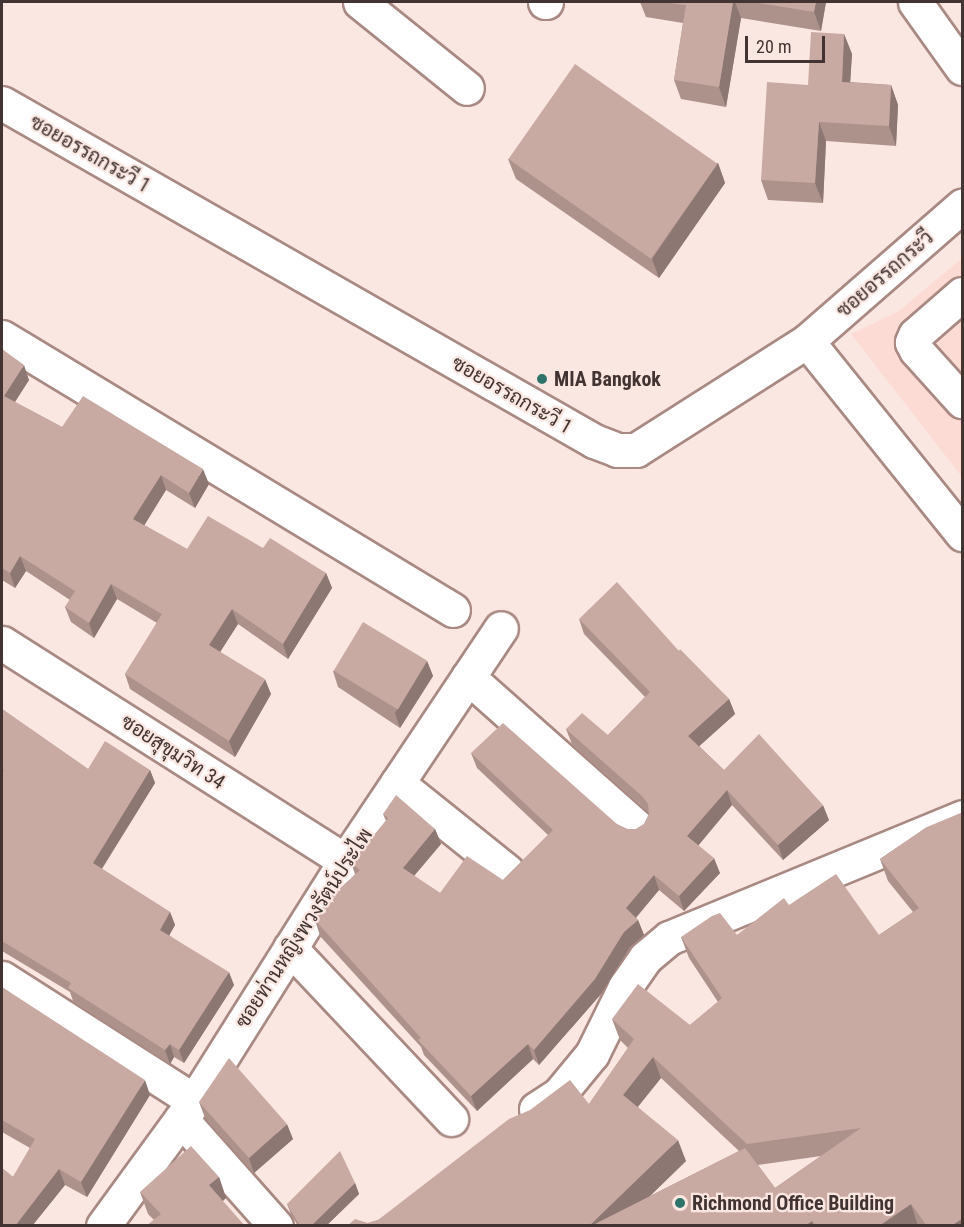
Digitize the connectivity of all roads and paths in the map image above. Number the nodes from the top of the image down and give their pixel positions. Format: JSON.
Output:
{"nodes":[{"id":1,"x":360,"y":2,"type":"edge"},
{"id":2,"x":915,"y":2,"type":"edge"},
{"id":3,"x":963,"y":68,"type":"edge"},
{"id":4,"x":467,"y":88,"type":"dead end"},
{"id":5,"x":2,"y":103,"type":"edge"},
{"id":6,"x":963,"y":206,"type":"edge"},
{"id":7,"x":963,"y":294,"type":"edge"},
{"id":8,"x":2,"y":337,"type":"edge"},
{"id":9,"x":807,"y":341,"type":"junction"},
{"id":10,"x":959,"y":389,"type":"edge"},
{"id":11,"x":963,"y":534,"type":"edge"},
{"id":12,"x":453,"y":610,"type":"dead end"},
{"id":13,"x":501,"y":628,"type":"dead end"},
{"id":14,"x":2,"y":643,"type":"edge"},
{"id":15,"x":468,"y":677,"type":"junction"},
{"id":16,"x":397,"y":783,"type":"junction"},
{"id":17,"x":963,"y":817,"type":"edge"},
{"id":18,"x":636,"y":826,"type":"edge"},
{"id":19,"x":345,"y":861,"type":"junction"},
{"id":20,"x":507,"y":871,"type":"dead end"},
{"id":21,"x":290,"y":948,"type":"junction"},
{"id":22,"x":2,"y":978,"type":"edge"},
{"id":23,"x":187,"y":1110,"type":"junction"},
{"id":24,"x":451,"y":1119,"type":"dead end"},
{"id":25,"x":507,"y":1124,"type":"edge"},
{"id":26,"x":103,"y":1226,"type":"edge"},
{"id":27,"x":276,"y":1226,"type":"edge"}],
"edges":[{"from":1,"to":4,"type":"street"},
{"from":2,"to":3,"type":"street"},
{"from":5,"to":9,"type":"street","name":"ซอยอรรถกระวี 1"},
{"from":6,"to":9,"type":"street","name":"ซอยอรรถกระวี"},
{"from":7,"to":10,"type":"street"},
{"from":8,"to":12,"type":"street"},
{"from":9,"to":11,"type":"street"},
{"from":13,"to":15,"type":"street","name":"ซอยท่านหญิงพวงรัตน์ประไพ"},
{"from":14,"to":19,"type":"street","name":"ซอยสุขุมวิท 34"},
{"from":15,"to":16,"type":"street","name":"ซอยท่านหญิงพวงรัตน์ประไพ"},
{"from":15,"to":18,"type":"street"},
{"from":16,"to":19,"type":"street","name":"ซอยท่านหญิงพวงรัตน์ประไพ"},
{"from":16,"to":20,"type":"street"},
{"from":17,"to":25,"type":"street"},
{"from":19,"to":21,"type":"street","name":"ซอยท่านหญิงพวงรัตน์ประไพ"},
{"from":21,"to":23,"type":"street","name":"ซอยท่านหญิงพวงรัตน์ประไพ"},
{"from":21,"to":24,"type":"street"},
{"from":22,"to":23,"type":"street"},
{"from":23,"to":26,"type":"street","name":"ซอยท่านหญิงพวงรัตน์ประไพ"},
{"from":23,"to":27,"type":"street"}]}
